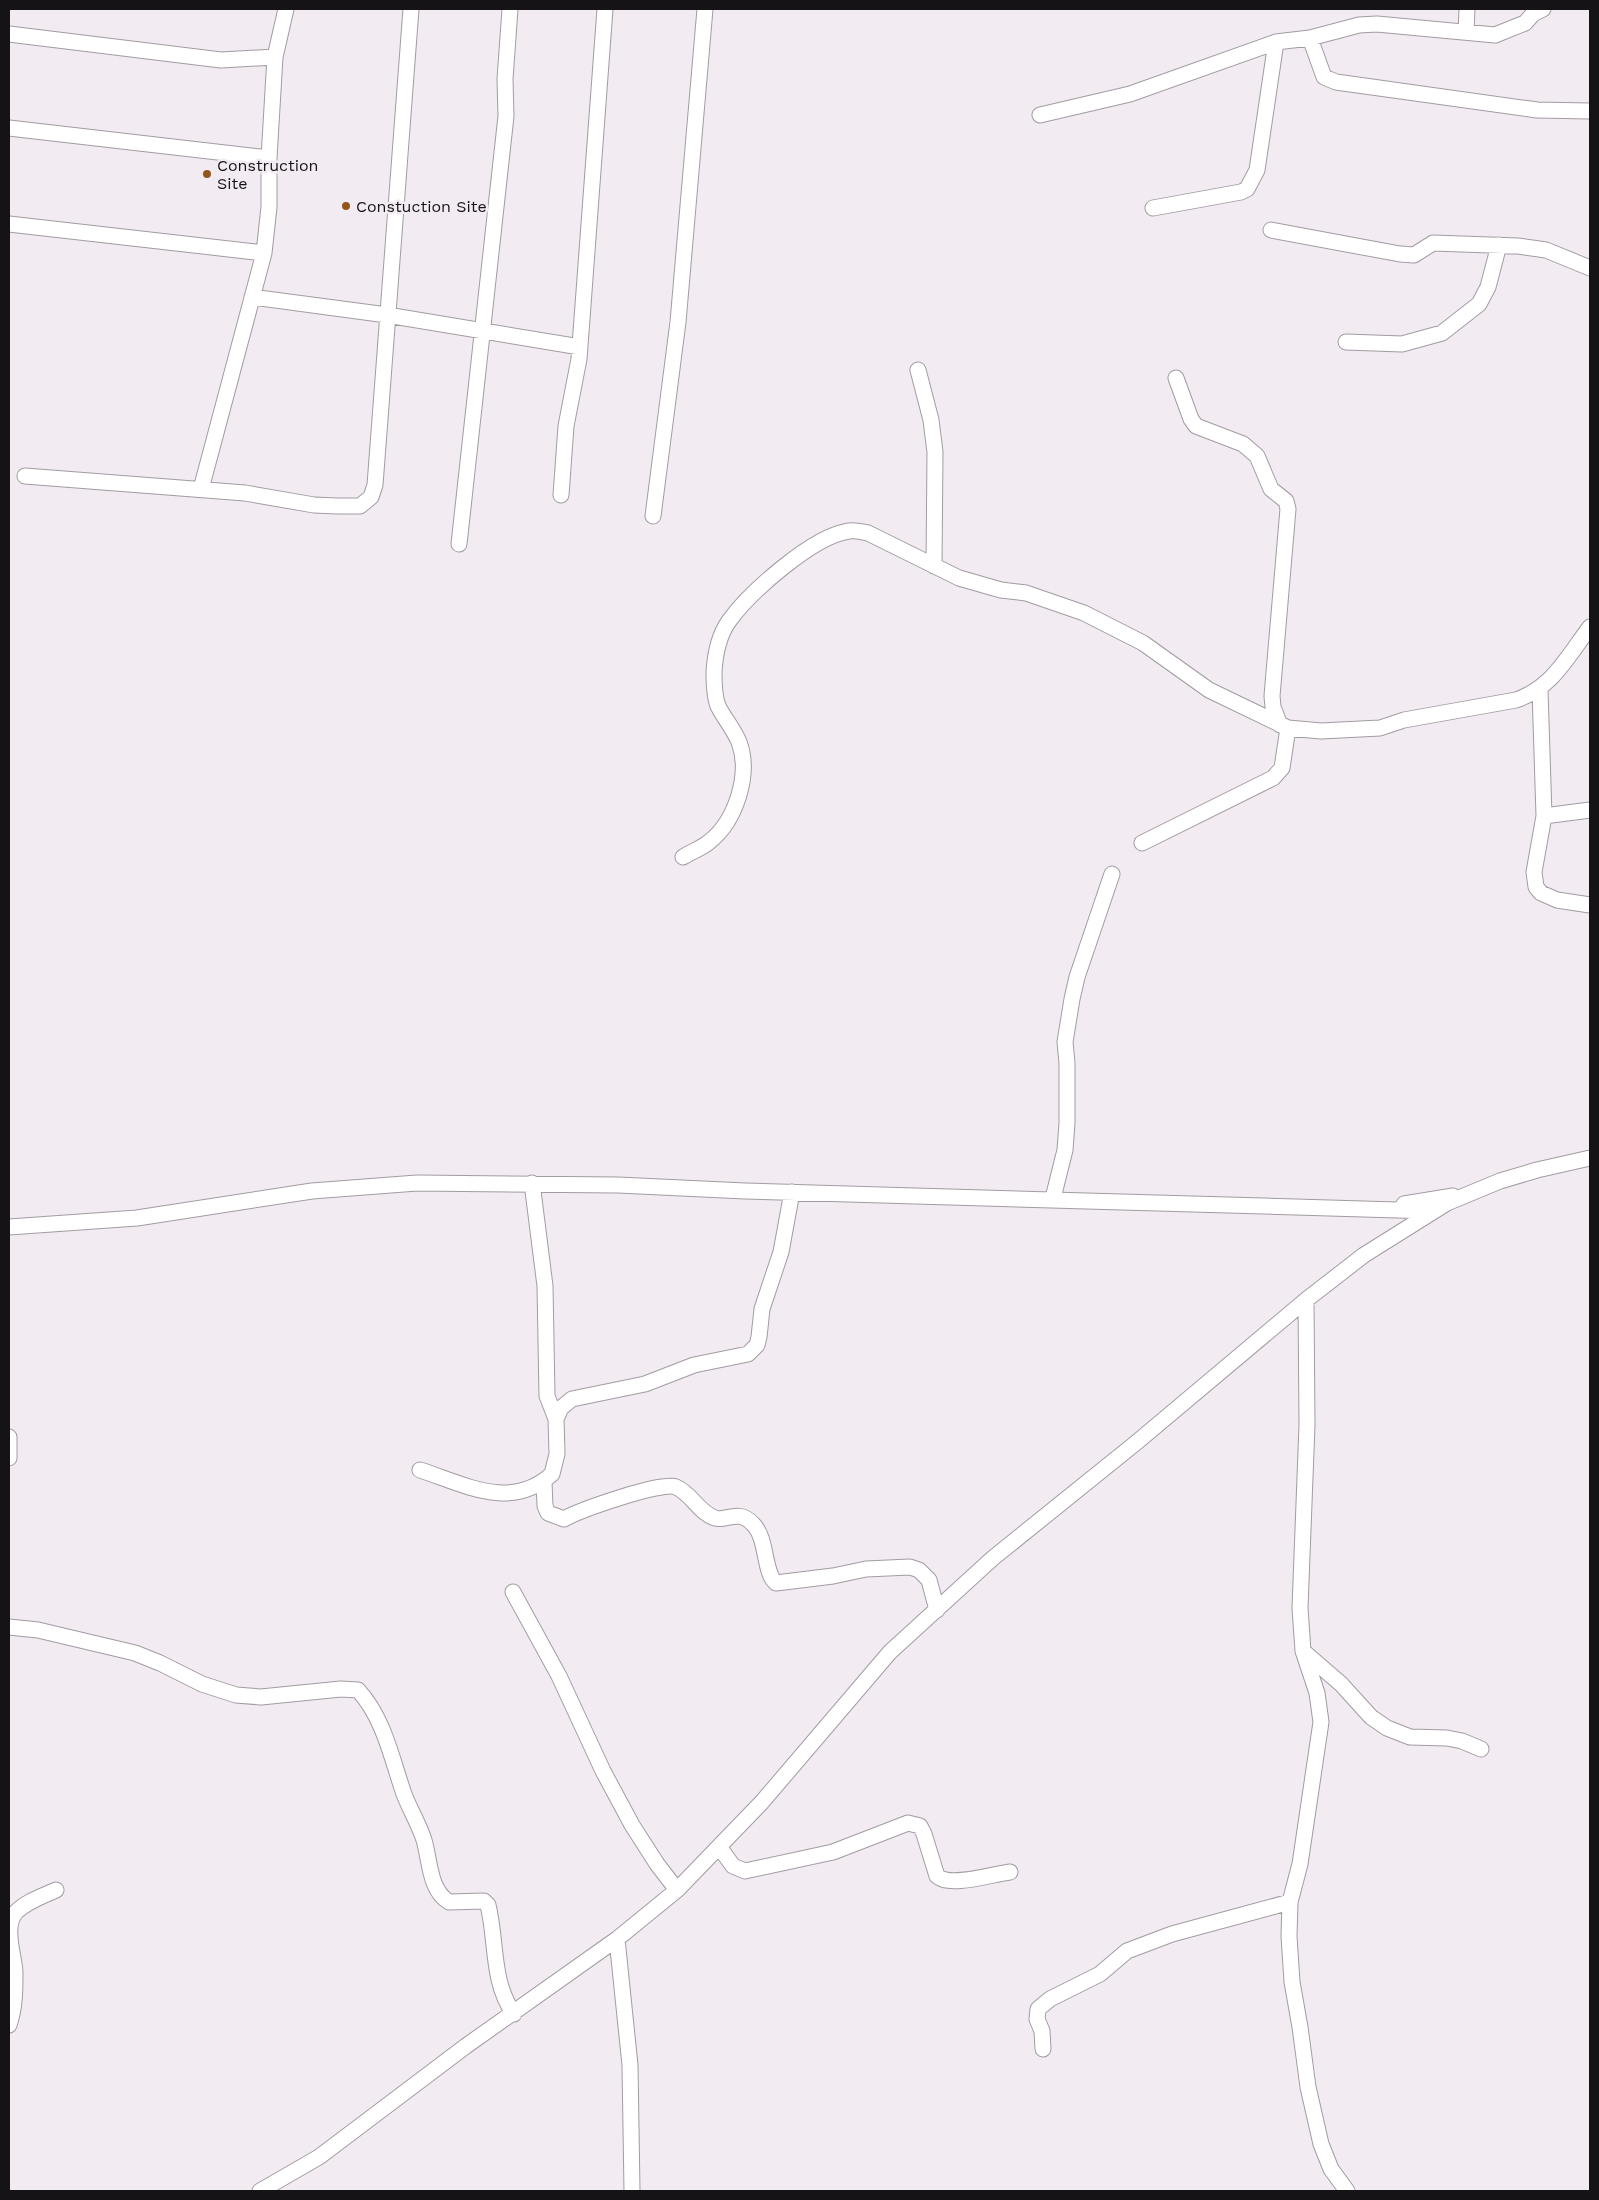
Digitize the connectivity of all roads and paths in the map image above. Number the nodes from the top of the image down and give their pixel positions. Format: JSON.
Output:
{"nodes":[{"id":1,"x":286,"y":9,"type":"edge"},
{"id":2,"x":410,"y":9,"type":"edge"},
{"id":3,"x":510,"y":9,"type":"edge"},
{"id":4,"x":605,"y":9,"type":"edge"},
{"id":5,"x":705,"y":9,"type":"edge"},
{"id":6,"x":1467,"y":9,"type":"edge"},
{"id":7,"x":1543,"y":9,"type":"edge"},
{"id":8,"x":1466,"y":32,"type":"junction"},
{"id":9,"x":9,"y":34,"type":"edge"},
{"id":10,"x":1310,"y":38,"type":"junction"},
{"id":11,"x":1276,"y":42,"type":"junction"},
{"id":12,"x":275,"y":57,"type":"junction"},
{"id":13,"x":1590,"y":111,"type":"edge"},
{"id":14,"x":1040,"y":115,"type":"dead end"},
{"id":15,"x":9,"y":128,"type":"edge"},
{"id":16,"x":269,"y":158,"type":"junction"},
{"id":17,"x":1153,"y":208,"type":"dead end"},
{"id":18,"x":9,"y":224,"type":"edge"},
{"id":19,"x":1271,"y":230,"type":"dead end"},
{"id":20,"x":1499,"y":245,"type":"junction"},
{"id":21,"x":264,"y":253,"type":"junction"},
{"id":22,"x":1590,"y":268,"type":"edge"},
{"id":23,"x":252,"y":297,"type":"junction"},
{"id":24,"x":387,"y":315,"type":"junction"},
{"id":25,"x":484,"y":332,"type":"junction"},
{"id":26,"x":1346,"y":342,"type":"dead end"},
{"id":27,"x":580,"y":347,"type":"junction"},
{"id":28,"x":918,"y":370,"type":"dead end"},
{"id":29,"x":1176,"y":378,"type":"dead end"},
{"id":30,"x":25,"y":476,"type":"dead end"},
{"id":31,"x":201,"y":489,"type":"junction"},
{"id":32,"x":561,"y":495,"type":"dead end"},
{"id":33,"x":652,"y":516,"type":"dead end"},
{"id":34,"x":459,"y":544,"type":"dead end"},
{"id":35,"x":934,"y":566,"type":"junction"},
{"id":36,"x":1590,"y":627,"type":"edge"},
{"id":37,"x":1540,"y":690,"type":"junction"},
{"id":38,"x":1284,"y":726,"type":"junction"},
{"id":39,"x":1590,"y":810,"type":"edge"},
{"id":40,"x":1544,"y":816,"type":"junction"},
{"id":41,"x":1142,"y":843,"type":"dead end"},
{"id":42,"x":683,"y":857,"type":"dead end"},
{"id":43,"x":1112,"y":874,"type":"dead end"},
{"id":44,"x":1590,"y":905,"type":"edge"},
{"id":45,"x":1590,"y":1158,"type":"edge"},
{"id":46,"x":532,"y":1183,"type":"junction"},
{"id":47,"x":792,"y":1192,"type":"junction"},
{"id":48,"x":1467,"y":1195,"type":"junction"},
{"id":49,"x":1053,"y":1198,"type":"junction"},
{"id":50,"x":1388,"y":1208,"type":"junction"},
{"id":51,"x":1432,"y":1210,"type":"junction"},
{"id":52,"x":9,"y":1227,"type":"edge"},
{"id":53,"x":1306,"y":1300,"type":"junction"},
{"id":54,"x":556,"y":1419,"type":"junction"},
{"id":55,"x":9,"y":1437,"type":"edge"},
{"id":56,"x":9,"y":1458,"type":"edge"},
{"id":57,"x":420,"y":1470,"type":"dead end"},
{"id":58,"x":544,"y":1482,"type":"junction"},
{"id":59,"x":513,"y":1592,"type":"dead end"},
{"id":60,"x":937,"y":1610,"type":"junction"},
{"id":61,"x":9,"y":1627,"type":"edge"},
{"id":62,"x":1303,"y":1651,"type":"junction"},
{"id":63,"x":1481,"y":1749,"type":"dead end"},
{"id":64,"x":720,"y":1848,"type":"junction"},
{"id":65,"x":1010,"y":1872,"type":"dead end"},
{"id":66,"x":56,"y":1890,"type":"dead end"},
{"id":67,"x":677,"y":1890,"type":"junction"},
{"id":68,"x":1290,"y":1902,"type":"junction"},
{"id":69,"x":618,"y":1939,"type":"junction"},
{"id":70,"x":12,"y":1972,"type":"edge"},
{"id":71,"x":514,"y":2014,"type":"junction"},
{"id":72,"x":9,"y":2025,"type":"edge"},
{"id":73,"x":1043,"y":2050,"type":"dead end"},
{"id":74,"x":264,"y":2190,"type":"edge"},
{"id":75,"x":632,"y":2191,"type":"edge"},
{"id":76,"x":1347,"y":2191,"type":"edge"}],
"edges":[{"from":1,"to":12,"type":"street"},
{"from":2,"to":24,"type":"street"},
{"from":3,"to":25,"type":"street"},
{"from":4,"to":27,"type":"street"},
{"from":5,"to":33,"type":"street"},
{"from":6,"to":8,"type":"street"},
{"from":7,"to":8,"type":"street"},
{"from":8,"to":10,"type":"street"},
{"from":9,"to":12,"type":"street"},
{"from":10,"to":11,"type":"street"},
{"from":10,"to":13,"type":"street"},
{"from":11,"to":14,"type":"street"},
{"from":11,"to":17,"type":"street"},
{"from":12,"to":16,"type":"street"},
{"from":15,"to":16,"type":"street"},
{"from":16,"to":21,"type":"street"},
{"from":18,"to":21,"type":"street"},
{"from":19,"to":20,"type":"street"},
{"from":20,"to":22,"type":"street"},
{"from":20,"to":26,"type":"street"},
{"from":21,"to":23,"type":"street"},
{"from":23,"to":24,"type":"street"},
{"from":23,"to":31,"type":"street"},
{"from":24,"to":25,"type":"street"},
{"from":24,"to":31,"type":"street"},
{"from":25,"to":27,"type":"street"},
{"from":25,"to":34,"type":"street"},
{"from":27,"to":32,"type":"street"},
{"from":28,"to":35,"type":"street"},
{"from":29,"to":38,"type":"street"},
{"from":30,"to":31,"type":"street"},
{"from":35,"to":38,"type":"street"},
{"from":35,"to":42,"type":"street"},
{"from":36,"to":37,"type":"street"},
{"from":37,"to":38,"type":"street"},
{"from":37,"to":40,"type":"street"},
{"from":38,"to":41,"type":"street"},
{"from":39,"to":40,"type":"street"},
{"from":40,"to":44,"type":"street"},
{"from":43,"to":49,"type":"street"},
{"from":45,"to":48,"type":"street"},
{"from":46,"to":47,"type":"street"},
{"from":46,"to":52,"type":"street"},
{"from":46,"to":54,"type":"street"},
{"from":47,"to":49,"type":"street"},
{"from":47,"to":54,"type":"street"},
{"from":48,"to":50,"type":"street"},
{"from":48,"to":51,"type":"street"},
{"from":49,"to":50,"type":"street"},
{"from":50,"to":51,"type":"street"},
{"from":51,"to":53,"type":"street"},
{"from":53,"to":60,"type":"street"},
{"from":53,"to":62,"type":"street"},
{"from":54,"to":58,"type":"street"},
{"from":55,"to":56,"type":"street"},
{"from":57,"to":58,"type":"street"},
{"from":58,"to":60,"type":"street"},
{"from":59,"to":67,"type":"street"},
{"from":60,"to":64,"type":"street"},
{"from":61,"to":71,"type":"street"},
{"from":62,"to":63,"type":"street"},
{"from":62,"to":68,"type":"street"},
{"from":64,"to":65,"type":"street"},
{"from":64,"to":67,"type":"street"},
{"from":66,"to":70,"type":"street"},
{"from":67,"to":69,"type":"street"},
{"from":68,"to":73,"type":"street"},
{"from":68,"to":76,"type":"street"},
{"from":69,"to":71,"type":"street"},
{"from":69,"to":75,"type":"street"},
{"from":70,"to":72,"type":"street"},
{"from":71,"to":74,"type":"street"}]}
